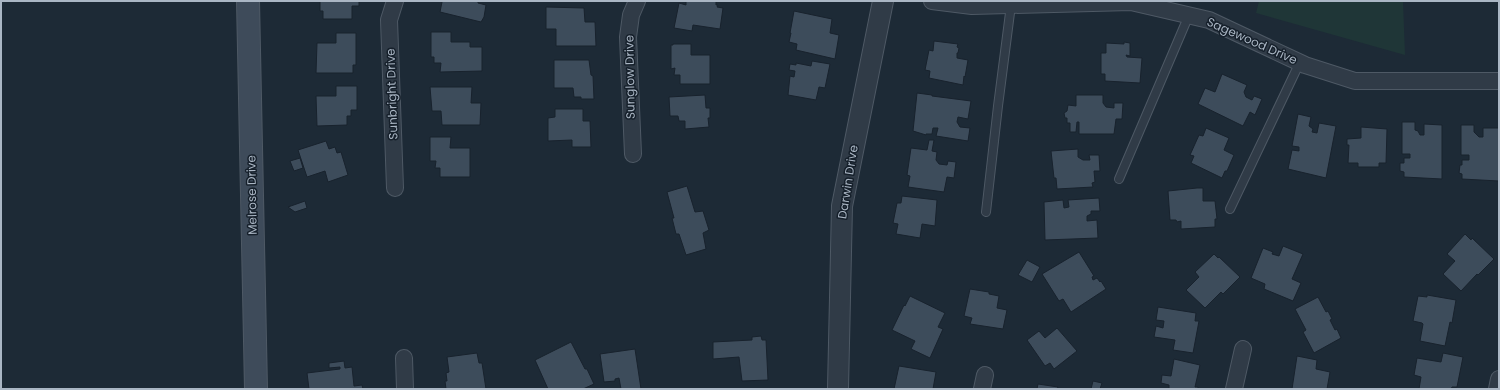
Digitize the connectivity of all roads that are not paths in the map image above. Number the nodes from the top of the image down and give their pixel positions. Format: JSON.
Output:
{"nodes":[{"id":1,"x":248,"y":1,"type":"edge"},
{"id":2,"x":395,"y":1,"type":"edge"},
{"id":3,"x":637,"y":1,"type":"edge"},
{"id":4,"x":883,"y":1,"type":"edge"},
{"id":5,"x":932,"y":1,"type":"edge"},
{"id":6,"x":1011,"y":5,"type":"junction"},
{"id":7,"x":1189,"y":16,"type":"junction"},
{"id":8,"x":1300,"y":62,"type":"junction"},
{"id":9,"x":1499,"y":81,"type":"edge"},
{"id":10,"x":633,"y":154,"type":"dead end"},
{"id":11,"x":1119,"y":179,"type":"dead end"},
{"id":12,"x":395,"y":188,"type":"dead end"},
{"id":13,"x":1230,"y":209,"type":"dead end"},
{"id":14,"x":986,"y":212,"type":"dead end"},
{"id":15,"x":1243,"y":349,"type":"dead end"},
{"id":16,"x":404,"y":358,"type":"dead end"},
{"id":17,"x":1499,"y":379,"type":"edge"},
{"id":18,"x":256,"y":389,"type":"edge"},
{"id":19,"x":405,"y":389,"type":"edge"},
{"id":20,"x":838,"y":389,"type":"edge"},
{"id":21,"x":1234,"y":389,"type":"edge"},
{"id":22,"x":1497,"y":389,"type":"edge"}],
"edges":[{"from":1,"to":18,"type":"main road","name":"Melrose Drive"},
{"from":2,"to":12,"type":"street","name":"Sunbright Drive"},
{"from":3,"to":10,"type":"street","name":"Sunglow Drive"},
{"from":4,"to":20,"type":"street","name":"Darwin Drive"},
{"from":5,"to":6,"type":"street","name":"Sagewood Drive"},
{"from":6,"to":7,"type":"street","name":"Sagewood Drive"},
{"from":6,"to":14,"type":"lane"},
{"from":7,"to":8,"type":"street","name":"Sagewood Drive"},
{"from":7,"to":11,"type":"lane"},
{"from":8,"to":9,"type":"street","name":"Sagewood Drive"},
{"from":8,"to":13,"type":"lane"},
{"from":15,"to":21,"type":"street"},
{"from":16,"to":19,"type":"street"},
{"from":17,"to":22,"type":"street"}]}
